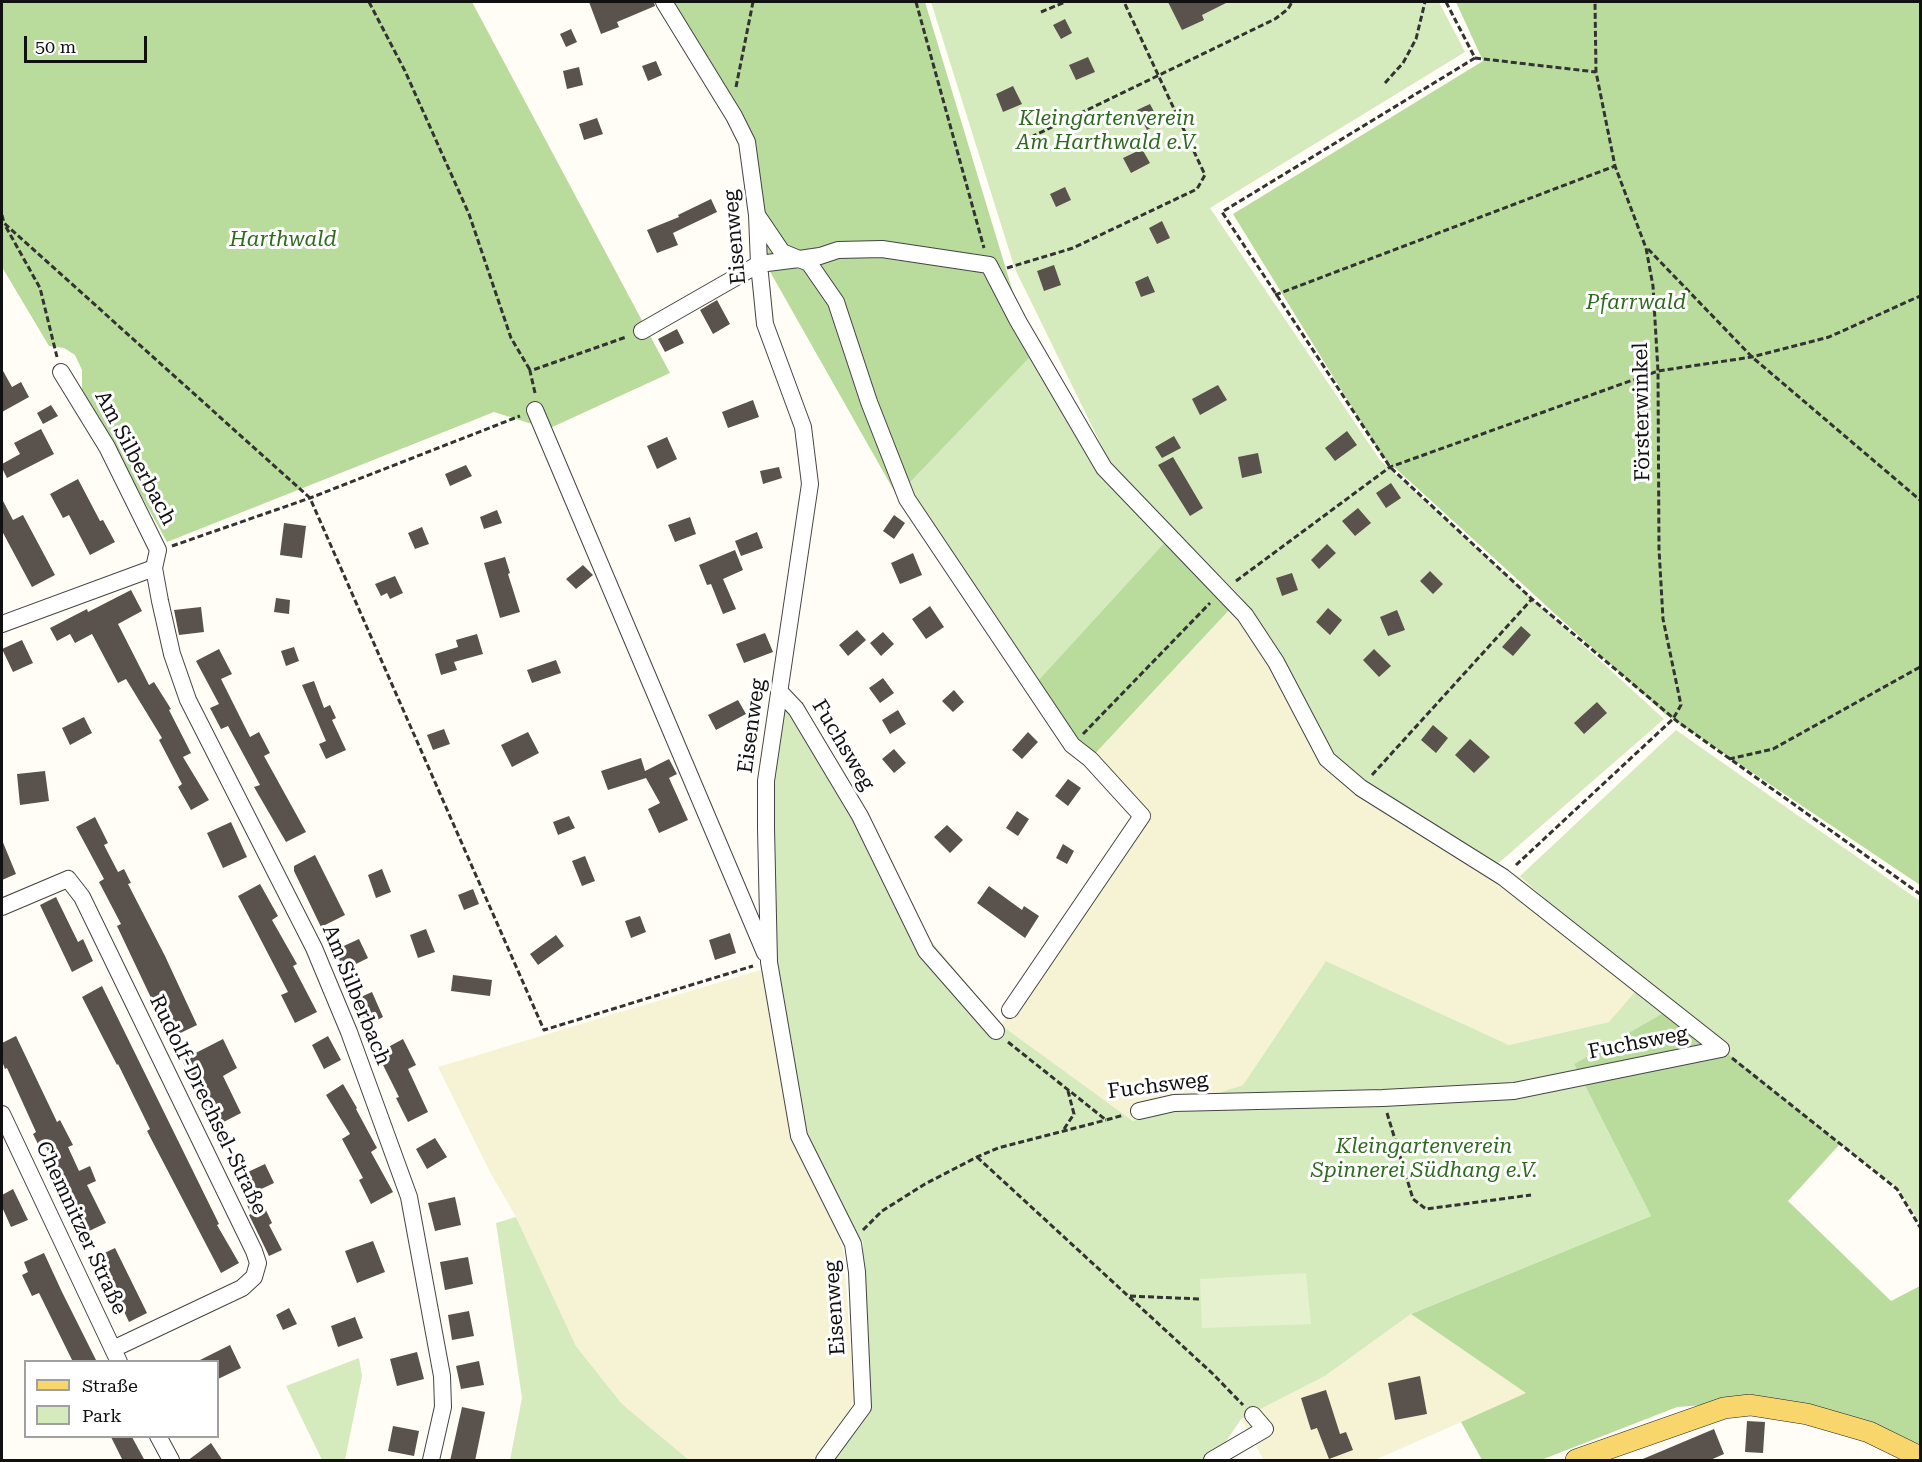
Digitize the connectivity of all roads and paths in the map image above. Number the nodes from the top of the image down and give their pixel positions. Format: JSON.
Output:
{"nodes":[{"id":1,"x":369,"y":2,"type":"edge"},
{"id":2,"x":664,"y":2,"type":"edge"},
{"id":3,"x":753,"y":2,"type":"edge"},
{"id":4,"x":916,"y":2,"type":"edge"},
{"id":5,"x":1065,"y":2,"type":"edge"},
{"id":6,"x":1124,"y":2,"type":"edge"},
{"id":7,"x":1292,"y":2,"type":"edge"},
{"id":8,"x":1425,"y":2,"type":"edge"},
{"id":9,"x":1446,"y":2,"type":"edge"},
{"id":10,"x":1595,"y":2,"type":"edge"},
{"id":11,"x":1041,"y":12,"type":"dead end"},
{"id":12,"x":1475,"y":58,"type":"junction"},
{"id":13,"x":1596,"y":72,"type":"junction"},
{"id":14,"x":1159,"y":75,"type":"junction"},
{"id":15,"x":1385,"y":83,"type":"dead end"},
{"id":16,"x":734,"y":116,"type":"junction"},
{"id":17,"x":1023,"y":141,"type":"dead end"},
{"id":18,"x":1615,"y":166,"type":"junction"},
{"id":19,"x":2,"y":215,"type":"edge"},
{"id":20,"x":757,"y":215,"type":"junction"},
{"id":21,"x":4,"y":223,"type":"junction"},
{"id":22,"x":1646,"y":248,"type":"junction"},
{"id":23,"x":799,"y":259,"type":"junction"},
{"id":24,"x":759,"y":264,"type":"junction"},
{"id":25,"x":991,"y":268,"type":"junction"},
{"id":26,"x":1275,"y":296,"type":"junction"},
{"id":27,"x":1920,"y":296,"type":"edge"},
{"id":28,"x":642,"y":330,"type":"joint"},
{"id":29,"x":1752,"y":357,"type":"junction"},
{"id":30,"x":530,"y":371,"type":"junction"},
{"id":31,"x":1658,"y":371,"type":"junction"},
{"id":32,"x":61,"y":372,"type":"joint"},
{"id":33,"x":535,"y":410,"type":"junction"},
{"id":34,"x":1390,"y":467,"type":"junction"},
{"id":35,"x":310,"y":498,"type":"junction"},
{"id":36,"x":1920,"y":500,"type":"edge"},
{"id":37,"x":158,"y":550,"type":"junction"},
{"id":38,"x":154,"y":568,"type":"junction"},
{"id":39,"x":1532,"y":599,"type":"junction"},
{"id":40,"x":2,"y":624,"type":"edge"},
{"id":41,"x":1920,"y":667,"type":"edge"},
{"id":42,"x":779,"y":691,"type":"junction"},
{"id":43,"x":1674,"y":719,"type":"junction"},
{"id":44,"x":1728,"y":759,"type":"junction"},
{"id":45,"x":1361,"y":788,"type":"junction"},
{"id":46,"x":1503,"y":877,"type":"junction"},
{"id":47,"x":1920,"y":894,"type":"edge"},
{"id":48,"x":2,"y":908,"type":"edge"},
{"id":49,"x":769,"y":962,"type":"junction"},
{"id":50,"x":1010,"y":1010,"type":"dead end"},
{"id":51,"x":996,"y":1031,"type":"joint"},
{"id":52,"x":1721,"y":1049,"type":"junction"},
{"id":53,"x":1068,"y":1089,"type":"junction"},
{"id":54,"x":1383,"y":1098,"type":"junction"},
{"id":55,"x":1139,"y":1112,"type":"joint"},
{"id":56,"x":2,"y":1113,"type":"edge"},
{"id":57,"x":1106,"y":1120,"type":"junction"},
{"id":58,"x":1063,"y":1131,"type":"junction"},
{"id":59,"x":977,"y":1157,"type":"junction"},
{"id":60,"x":1531,"y":1195,"type":"dead end"},
{"id":61,"x":1920,"y":1227,"type":"edge"},
{"id":62,"x":853,"y":1244,"type":"junction"},
{"id":63,"x":1128,"y":1296,"type":"junction"},
{"id":64,"x":1201,"y":1299,"type":"dead end"},
{"id":65,"x":116,"y":1355,"type":"edge"},
{"id":66,"x":1253,"y":1415,"type":"joint"},
{"id":67,"x":159,"y":1438,"type":"edge"},
{"id":68,"x":1920,"y":1457,"type":"edge"},
{"id":69,"x":171,"y":1461,"type":"edge"},
{"id":70,"x":431,"y":1461,"type":"edge"},
{"id":71,"x":825,"y":1461,"type":"edge"},
{"id":72,"x":1212,"y":1461,"type":"edge"},
{"id":73,"x":1576,"y":1461,"type":"edge"}],
"edges":[{"from":1,"to":30,"type":"path"},
{"from":2,"to":16,"type":"street","name":"Eisenweg"},
{"from":3,"to":16,"type":"path"},
{"from":4,"to":25,"type":"path"},
{"from":5,"to":11,"type":"path"},
{"from":6,"to":14,"type":"path"},
{"from":7,"to":14,"type":"path"},
{"from":8,"to":15,"type":"path"},
{"from":9,"to":12,"type":"path"},
{"from":10,"to":13,"type":"path","name":"Försterwinkel"},
{"from":12,"to":13,"type":"path"},
{"from":12,"to":26,"type":"path"},
{"from":13,"to":18,"type":"path","name":"Försterwinkel"},
{"from":14,"to":17,"type":"path"},
{"from":14,"to":25,"type":"path"},
{"from":16,"to":20,"type":"street","name":"Eisenweg"},
{"from":18,"to":22,"type":"path","name":"Försterwinkel"},
{"from":18,"to":26,"type":"path"},
{"from":19,"to":21,"type":"path"},
{"from":20,"to":23,"type":"street"},
{"from":20,"to":24,"type":"street","name":"Eisenweg"},
{"from":21,"to":32,"type":"path"},
{"from":21,"to":35,"type":"path"},
{"from":22,"to":29,"type":"path"},
{"from":22,"to":31,"type":"path","name":"Försterwinkel"},
{"from":23,"to":24,"type":"street"},
{"from":23,"to":25,"type":"street"},
{"from":23,"to":50,"type":"street"},
{"from":24,"to":28,"type":"street"},
{"from":24,"to":42,"type":"street","name":"Eisenweg"},
{"from":25,"to":45,"type":"street","name":"Fuchsweg"},
{"from":26,"to":34,"type":"path"},
{"from":27,"to":29,"type":"path"},
{"from":28,"to":30,"type":"path"},
{"from":29,"to":31,"type":"path"},
{"from":29,"to":36,"type":"path"},
{"from":30,"to":33,"type":"path"},
{"from":31,"to":34,"type":"path"},
{"from":31,"to":43,"type":"path","name":"Försterwinkel"},
{"from":32,"to":37,"type":"street","name":"Am Silberbach"},
{"from":33,"to":35,"type":"path"},
{"from":33,"to":49,"type":"street"},
{"from":34,"to":39,"type":"path"},
{"from":35,"to":37,"type":"path"},
{"from":35,"to":49,"type":"path"},
{"from":37,"to":38,"type":"street","name":"Am Silberbach"},
{"from":38,"to":40,"type":"street"},
{"from":38,"to":70,"type":"street","name":"Am Silberbach"},
{"from":39,"to":43,"type":"path"},
{"from":39,"to":45,"type":"path"},
{"from":41,"to":44,"type":"path"},
{"from":42,"to":49,"type":"street","name":"Eisenweg"},
{"from":42,"to":51,"type":"street","name":"Fuchsweg"},
{"from":43,"to":44,"type":"path"},
{"from":43,"to":46,"type":"path"},
{"from":44,"to":47,"type":"path"},
{"from":45,"to":46,"type":"street","name":"Fuchsweg"},
{"from":46,"to":52,"type":"street","name":"Fuchsweg"},
{"from":48,"to":65,"type":"street","name":"Rudolf-Drechsel-Straße"},
{"from":49,"to":62,"type":"street","name":"Eisenweg"},
{"from":51,"to":53,"type":"path","name":"Fuchsweg"},
{"from":52,"to":54,"type":"street","name":"Fuchsweg"},
{"from":52,"to":61,"type":"path","name":"Fuchsweg"},
{"from":53,"to":57,"type":"path","name":"Fuchsweg"},
{"from":53,"to":58,"type":"path"},
{"from":54,"to":55,"type":"street","name":"Fuchsweg"},
{"from":54,"to":60,"type":"path"},
{"from":55,"to":57,"type":"path","name":"Fuchsweg"},
{"from":56,"to":65,"type":"street","name":"Chemnitzer Straße"},
{"from":57,"to":58,"type":"path"},
{"from":58,"to":59,"type":"path"},
{"from":59,"to":62,"type":"path"},
{"from":59,"to":63,"type":"path"},
{"from":62,"to":71,"type":"street","name":"Eisenweg"},
{"from":63,"to":64,"type":"path"},
{"from":63,"to":66,"type":"path"},
{"from":66,"to":72,"type":"street"},
{"from":67,"to":69,"type":"street"},
{"from":68,"to":73,"type":"main road"}]}
